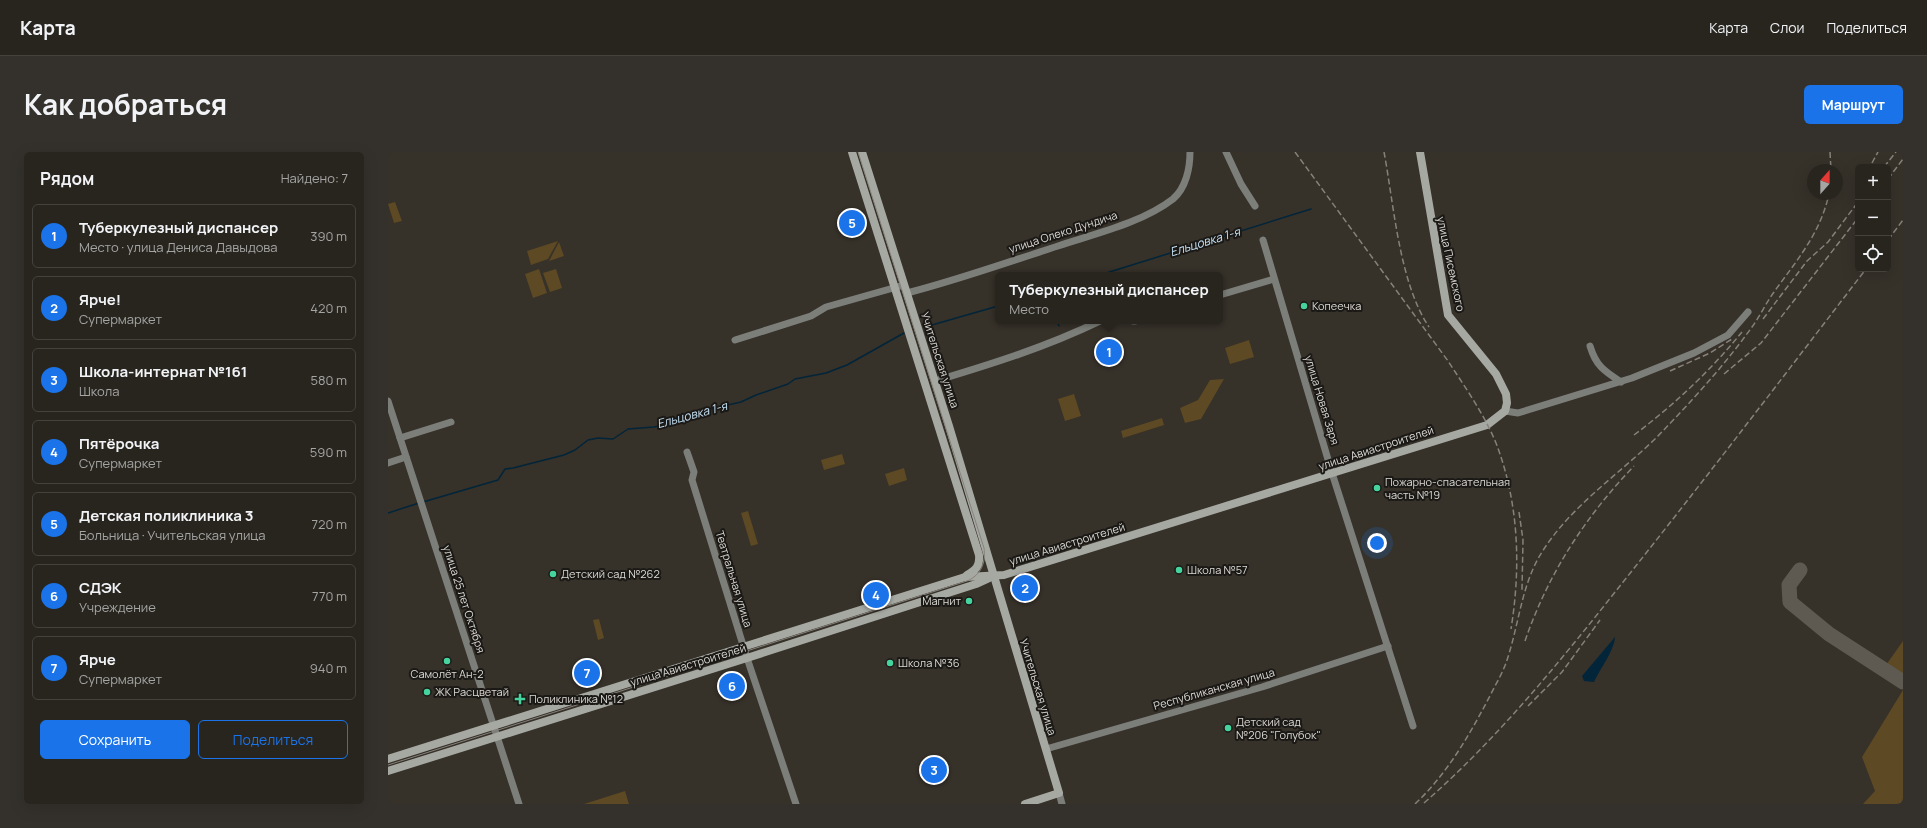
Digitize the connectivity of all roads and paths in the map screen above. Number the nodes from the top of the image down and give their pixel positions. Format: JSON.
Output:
{"nodes":[{"id":1,"x":852,"y":152,"type":"edge"},
{"id":2,"x":862,"y":152,"type":"edge"},
{"id":3,"x":1190,"y":152,"type":"edge"},
{"id":4,"x":1226,"y":152,"type":"edge"},
{"id":5,"x":1420,"y":152,"type":"edge"},
{"id":6,"x":1255,"y":206,"type":"dead end"},
{"id":7,"x":1262,"y":240,"type":"dead end"},
{"id":8,"x":1274,"y":279,"type":"junction"},
{"id":9,"x":900,"y":286,"type":"junction"},
{"id":10,"x":907,"y":293,"type":"junction"},
{"id":11,"x":1223,"y":295,"type":"edge"},
{"id":12,"x":1748,"y":312,"type":"dead end"},
{"id":13,"x":1094,"y":324,"type":"edge"},
{"id":14,"x":735,"y":340,"type":"dead end"},
{"id":15,"x":1590,"y":346,"type":"dead end"},
{"id":16,"x":935,"y":381,"type":"junction"},
{"id":17,"x":1621,"y":382,"type":"junction"},
{"id":18,"x":388,"y":401,"type":"edge"},
{"id":19,"x":1505,"y":411,"type":"junction"},
{"id":20,"x":451,"y":422,"type":"dead end"},
{"id":21,"x":400,"y":438,"type":"junction"},
{"id":22,"x":687,"y":452,"type":"dead end"},
{"id":23,"x":406,"y":457,"type":"junction"},
{"id":24,"x":388,"y":463,"type":"edge"},
{"id":25,"x":1332,"y":473,"type":"junction"},
{"id":26,"x":980,"y":561,"type":"junction"},
{"id":27,"x":994,"y":576,"type":"junction"},
{"id":28,"x":965,"y":577,"type":"junction"},
{"id":29,"x":744,"y":646,"type":"junction"},
{"id":30,"x":1388,"y":646,"type":"junction"},
{"id":31,"x":747,"y":658,"type":"junction"},
{"id":32,"x":494,"y":726,"type":"junction"},
{"id":33,"x":1413,"y":726,"type":"dead end"},
{"id":34,"x":497,"y":737,"type":"junction"},
{"id":35,"x":1046,"y":749,"type":"junction"},
{"id":36,"x":388,"y":759,"type":"edge"},
{"id":37,"x":388,"y":771,"type":"edge"},
{"id":38,"x":1059,"y":793,"type":"junction"},
{"id":39,"x":519,"y":804,"type":"edge"},
{"id":40,"x":796,"y":804,"type":"edge"},
{"id":41,"x":1024,"y":804,"type":"edge"},
{"id":42,"x":1062,"y":804,"type":"edge"}],
"edges":[{"from":1,"to":9,"type":"main road","name":"Учительская улица"},
{"from":2,"to":9,"type":"main road","name":"Учительская улица"},
{"from":3,"to":10,"type":"street","name":"улица Олеко Дундича"},
{"from":4,"to":6,"type":"street"},
{"from":5,"to":19,"type":"main road","name":"улица Писемского"},
{"from":7,"to":8,"type":"street","name":"улица Новая Заря"},
{"from":8,"to":11,"type":"street"},
{"from":8,"to":25,"type":"street","name":"улица Новая Заря"},
{"from":9,"to":10,"type":"main road","name":"Учительская улица"},
{"from":9,"to":14,"type":"street"},
{"from":9,"to":26,"type":"main road","name":"Учительская улица"},
{"from":10,"to":16,"type":"main road","name":"Учительская улица"},
{"from":12,"to":17,"type":"street"},
{"from":13,"to":16,"type":"street"},
{"from":15,"to":17,"type":"street"},
{"from":16,"to":27,"type":"main road","name":"Учительская улица"},
{"from":17,"to":19,"type":"street"},
{"from":18,"to":21,"type":"street","name":"улица 25 лет Октября"},
{"from":19,"to":25,"type":"main road","name":"улица Авиастроителей"},
{"from":20,"to":21,"type":"street"},
{"from":21,"to":23,"type":"street","name":"улица 25 лет Октября"},
{"from":22,"to":29,"type":"street","name":"Театральная улица"},
{"from":23,"to":24,"type":"street"},
{"from":23,"to":32,"type":"street","name":"улица 25 лет Октября"},
{"from":25,"to":27,"type":"main road","name":"улица Авиастроителей"},
{"from":25,"to":30,"type":"street","name":"улица Новая Заря"},
{"from":26,"to":27,"type":"main road","name":"Учительская улица"},
{"from":26,"to":28,"type":"main road"},
{"from":27,"to":28,"type":"main road","name":"улица Авиастроителей"},
{"from":27,"to":31,"type":"main road","name":"улица Авиастроителей"},
{"from":27,"to":35,"type":"main road","name":"Учительская улица"},
{"from":28,"to":29,"type":"main road","name":"улица Авиастроителей"},
{"from":29,"to":31,"type":"street","name":"Театральная улица"},
{"from":29,"to":32,"type":"main road","name":"улица Авиастроителей"},
{"from":30,"to":33,"type":"street","name":"улица Новая Заря"},
{"from":30,"to":35,"type":"street","name":"Республиканская улица"},
{"from":31,"to":34,"type":"main road","name":"улица Авиастроителей"},
{"from":31,"to":40,"type":"street","name":"Театральная улица"},
{"from":32,"to":34,"type":"street","name":"улица 25 лет Октября"},
{"from":32,"to":36,"type":"main road","name":"улица Авиастроителей"},
{"from":34,"to":37,"type":"main road","name":"улица Авиастроителей"},
{"from":34,"to":39,"type":"street","name":"улица 25 лет Октября"},
{"from":35,"to":38,"type":"main road","name":"Учительская улица"},
{"from":38,"to":41,"type":"main road"},
{"from":38,"to":42,"type":"street","name":"Учительская улица"}]}
